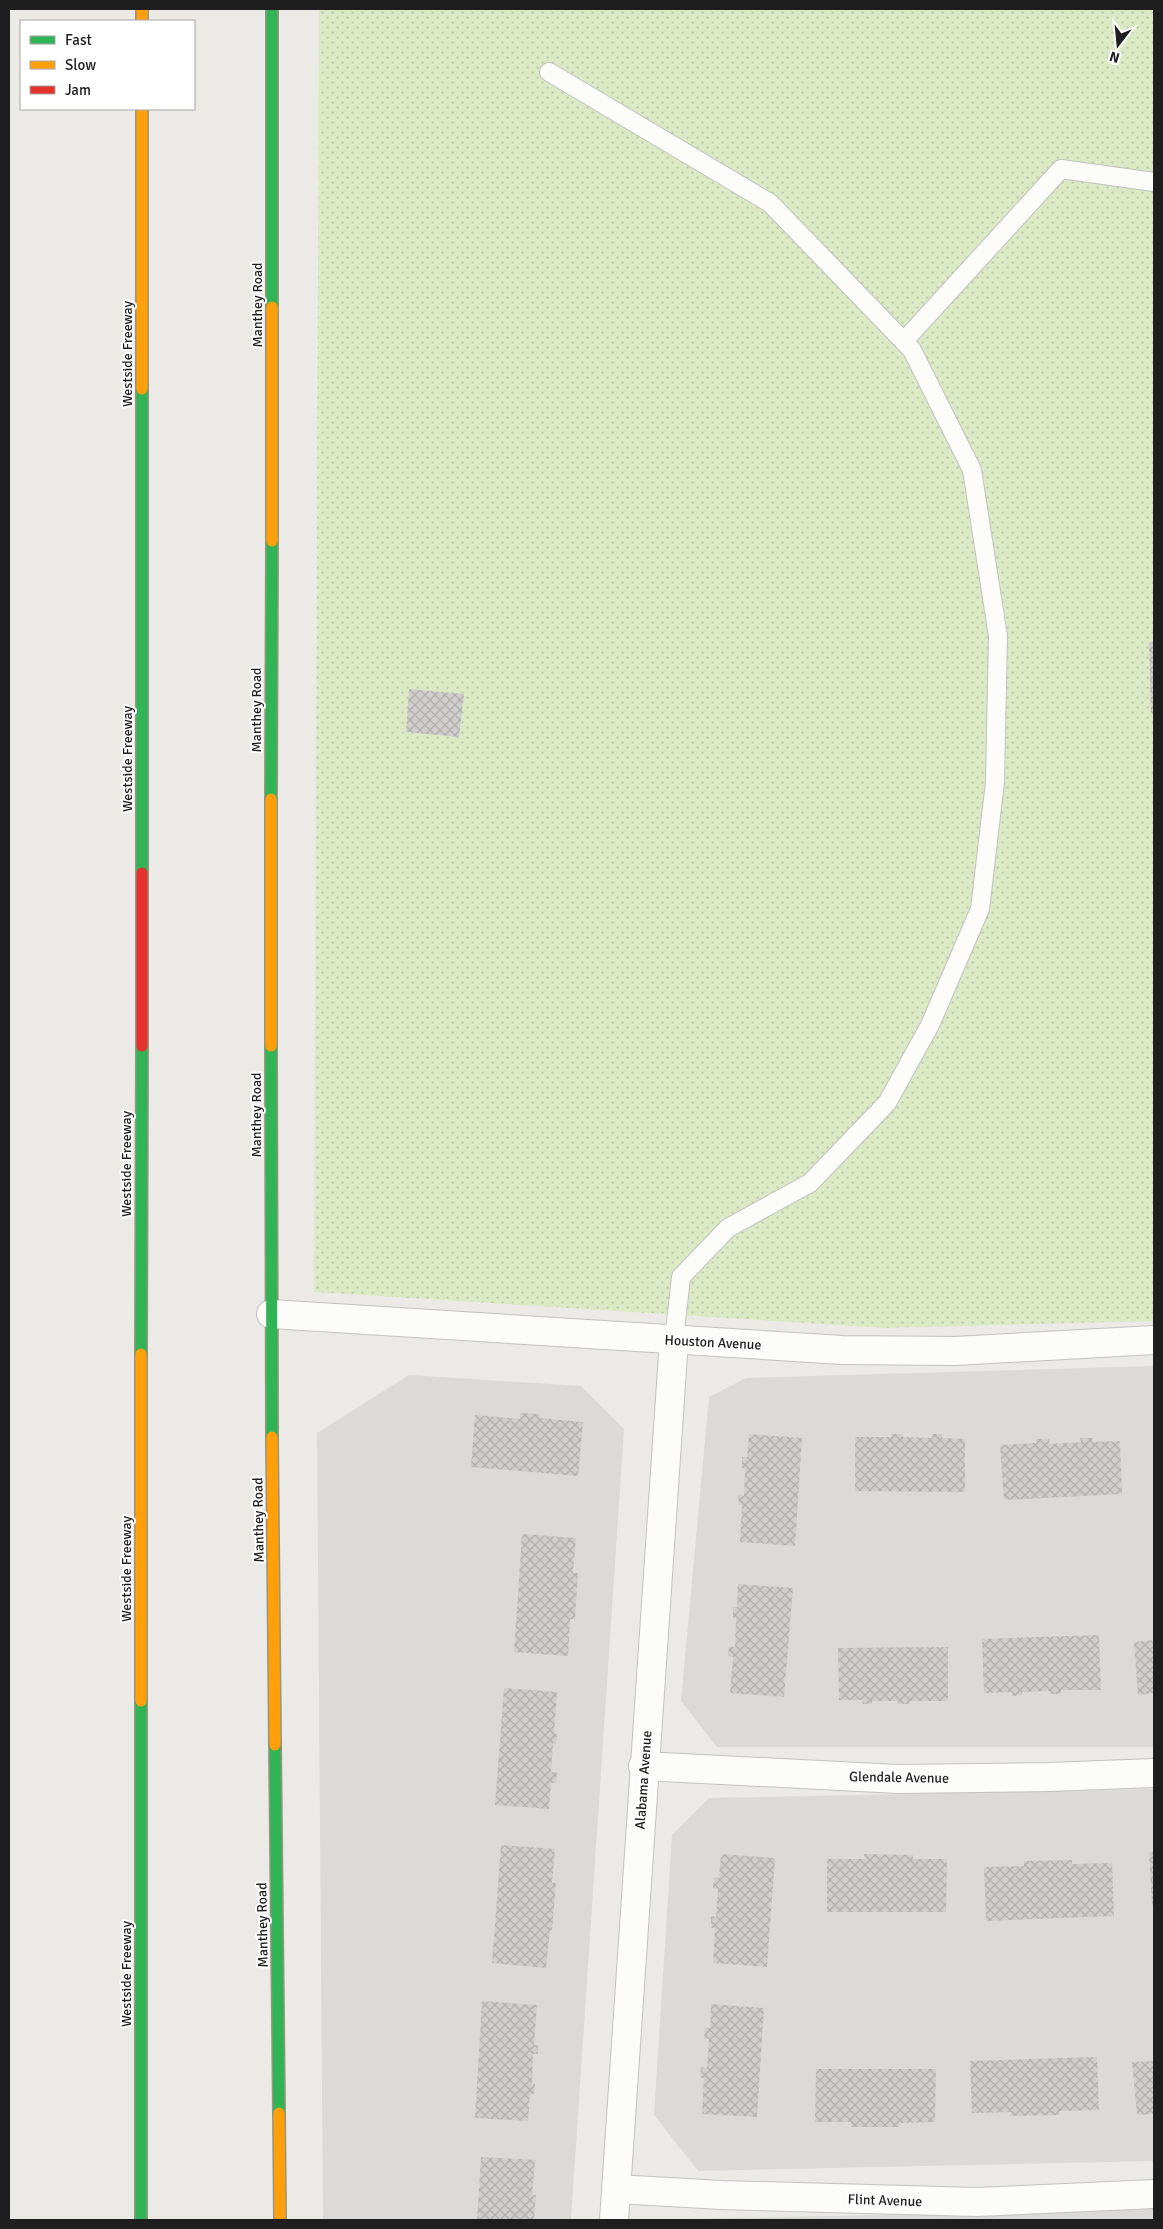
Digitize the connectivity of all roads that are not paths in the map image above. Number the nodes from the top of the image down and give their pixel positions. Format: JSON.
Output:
{"nodes":[{"id":1,"x":272,"y":9,"type":"edge"},
{"id":2,"x":549,"y":72,"type":"dead end"},
{"id":3,"x":142,"y":110,"type":"edge"},
{"id":4,"x":1154,"y":182,"type":"edge"},
{"id":5,"x":904,"y":341,"type":"junction"},
{"id":6,"x":271,"y":1314,"type":"junction"},
{"id":7,"x":674,"y":1340,"type":"junction"},
{"id":8,"x":1154,"y":1340,"type":"edge"},
{"id":9,"x":644,"y":1766,"type":"junction"},
{"id":10,"x":1154,"y":1772,"type":"edge"},
{"id":11,"x":616,"y":2189,"type":"junction"},
{"id":12,"x":1154,"y":2194,"type":"edge"},
{"id":13,"x":141,"y":2220,"type":"edge"},
{"id":14,"x":280,"y":2220,"type":"edge"},
{"id":15,"x":614,"y":2220,"type":"edge"}],
"edges":[{"from":1,"to":6,"type":"main road","name":"Manthey Road"},
{"from":2,"to":5,"type":"lane"},
{"from":3,"to":13,"type":"main road","name":"Westside Freeway"},
{"from":4,"to":5,"type":"lane"},
{"from":5,"to":7,"type":"lane"},
{"from":6,"to":7,"type":"street","name":"Houston Avenue"},
{"from":6,"to":14,"type":"main road","name":"Manthey Road"},
{"from":7,"to":8,"type":"street","name":"Houston Avenue"},
{"from":7,"to":9,"type":"street","name":"Alabama Avenue"},
{"from":9,"to":10,"type":"street","name":"Glendale Avenue"},
{"from":9,"to":11,"type":"street","name":"Alabama Avenue"},
{"from":11,"to":12,"type":"street","name":"Flint Avenue"},
{"from":11,"to":15,"type":"street","name":"Alabama Avenue"}]}
